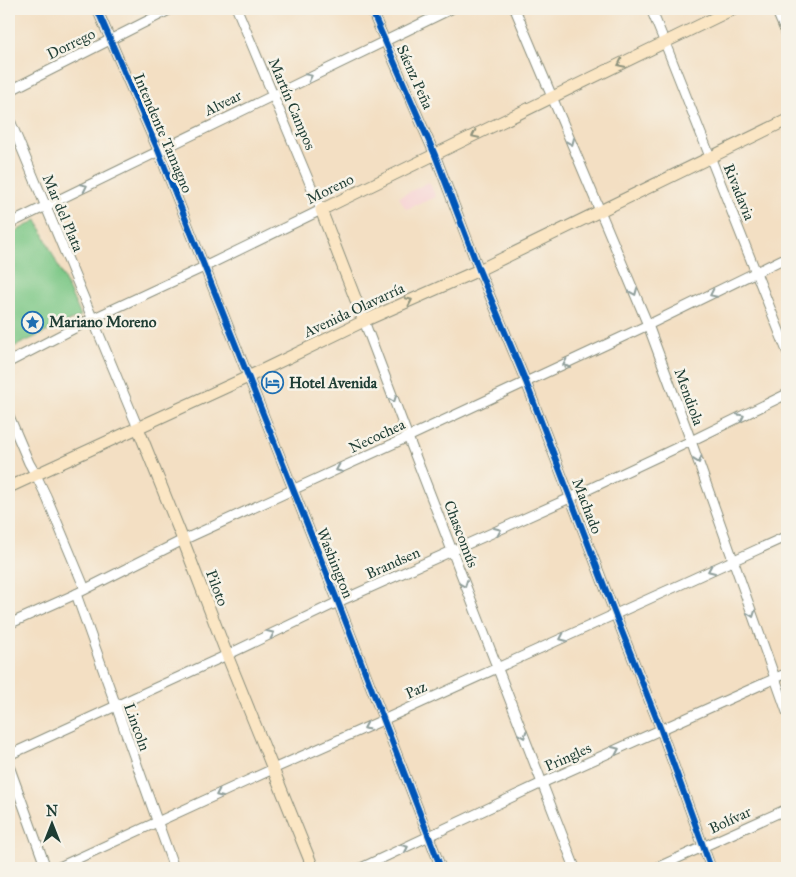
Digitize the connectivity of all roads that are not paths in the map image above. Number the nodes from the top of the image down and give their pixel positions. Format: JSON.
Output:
{"nodes":[{"id":1,"x":97,"y":9,"type":"edge"},
{"id":2,"x":171,"y":9,"type":"edge"},
{"id":3,"x":237,"y":9,"type":"edge"},
{"id":4,"x":371,"y":9,"type":"edge"},
{"id":5,"x":451,"y":9,"type":"edge"},
{"id":6,"x":515,"y":9,"type":"edge"},
{"id":7,"x":651,"y":9,"type":"edge"},
{"id":8,"x":733,"y":9,"type":"edge"},
{"id":9,"x":776,"y":9,"type":"edge"},
{"id":10,"x":787,"y":35,"type":"edge"},
{"id":11,"x":110,"y":40,"type":"junction"},
{"id":12,"x":385,"y":40,"type":"junction"},
{"id":13,"x":665,"y":43,"type":"junction"},
{"id":14,"x":9,"y":90,"type":"edge"},
{"id":15,"x":274,"y":94,"type":"junction"},
{"id":16,"x":552,"y":98,"type":"junction"},
{"id":17,"x":9,"y":118,"type":"edge"},
{"id":18,"x":787,"y":120,"type":"edge"},
{"id":19,"x":158,"y":150,"type":"junction"},
{"id":20,"x":435,"y":155,"type":"junction"},
{"id":21,"x":710,"y":158,"type":"junction"},
{"id":22,"x":45,"y":206,"type":"junction"},
{"id":23,"x":321,"y":210,"type":"junction"},
{"id":24,"x":600,"y":211,"type":"junction"},
{"id":25,"x":9,"y":224,"type":"edge"},
{"id":26,"x":787,"y":257,"type":"edge"},
{"id":27,"x":204,"y":267,"type":"junction"},
{"id":28,"x":479,"y":270,"type":"junction"},
{"id":29,"x":756,"y":272,"type":"junction"},
{"id":30,"x":92,"y":319,"type":"junction"},
{"id":31,"x":364,"y":321,"type":"junction"},
{"id":32,"x":648,"y":326,"type":"junction"},
{"id":33,"x":787,"y":350,"type":"edge"},
{"id":34,"x":9,"y":362,"type":"edge"},
{"id":35,"x":248,"y":377,"type":"junction"},
{"id":36,"x":526,"y":382,"type":"junction"},
{"id":37,"x":787,"y":394,"type":"edge"},
{"id":38,"x":9,"y":416,"type":"edge"},
{"id":39,"x":138,"y":428,"type":"junction"},
{"id":40,"x":408,"y":437,"type":"junction"},
{"id":41,"x":691,"y":441,"type":"junction"},
{"id":42,"x":36,"y":474,"type":"junction"},
{"id":43,"x":9,"y":487,"type":"edge"},
{"id":44,"x":293,"y":490,"type":"junction"},
{"id":45,"x":570,"y":498,"type":"junction"},
{"id":46,"x":787,"y":536,"type":"edge"},
{"id":47,"x":183,"y":540,"type":"junction"},
{"id":48,"x":452,"y":552,"type":"junction"},
{"id":49,"x":733,"y":560,"type":"junction"},
{"id":50,"x":85,"y":589,"type":"junction"},
{"id":51,"x":76,"y":594,"type":"junction"},
{"id":52,"x":338,"y":602,"type":"junction"},
{"id":53,"x":615,"y":614,"type":"junction"},
{"id":54,"x":9,"y":624,"type":"edge"},
{"id":55,"x":227,"y":655,"type":"junction"},
{"id":56,"x":498,"y":668,"type":"junction"},
{"id":57,"x":787,"y":673,"type":"edge"},
{"id":58,"x":775,"y":678,"type":"junction"},
{"id":59,"x":115,"y":705,"type":"junction"},
{"id":60,"x":787,"y":712,"type":"edge"},
{"id":61,"x":383,"y":720,"type":"junction"},
{"id":62,"x":661,"y":730,"type":"junction"},
{"id":63,"x":9,"y":755,"type":"edge"},
{"id":64,"x":9,"y":766,"type":"edge"},
{"id":65,"x":273,"y":769,"type":"junction"},
{"id":66,"x":542,"y":784,"type":"junction"},
{"id":67,"x":787,"y":808,"type":"edge"},
{"id":68,"x":158,"y":822,"type":"junction"},
{"id":69,"x":429,"y":837,"type":"junction"},
{"id":70,"x":703,"y":847,"type":"junction"},
{"id":71,"x":46,"y":868,"type":"edge"},
{"id":72,"x":57,"y":868,"type":"edge"},
{"id":73,"x":174,"y":868,"type":"edge"},
{"id":74,"x":312,"y":868,"type":"edge"},
{"id":75,"x":361,"y":868,"type":"edge"},
{"id":76,"x":442,"y":868,"type":"edge"},
{"id":77,"x":575,"y":868,"type":"edge"},
{"id":78,"x":656,"y":868,"type":"edge"},
{"id":79,"x":711,"y":868,"type":"edge"}],
"edges":[{"from":1,"to":11,"type":"street","name":"Intendente Tamagno"},
{"from":2,"to":11,"type":"street","name":"Dorrego"},
{"from":3,"to":15,"type":"street","name":"Martín Campos"},
{"from":4,"to":12,"type":"street","name":"Sáenz Peña"},
{"from":5,"to":12,"type":"street","name":"Alvear"},
{"from":6,"to":16,"type":"street","name":"Mendiola"},
{"from":7,"to":13,"type":"street","name":"Rivadavia"},
{"from":8,"to":13,"type":"main road","name":"Moreno"},
{"from":9,"to":10,"type":"street"},
{"from":11,"to":14,"type":"street","name":"Dorrego"},
{"from":11,"to":19,"type":"street","name":"Intendente Tamagno"},
{"from":15,"to":12,"type":"street","name":"Alvear","one_way":true},
{"from":12,"to":20,"type":"street","name":"Sáenz Peña"},
{"from":13,"to":16,"type":"main road","name":"Moreno","one_way":true},
{"from":13,"to":21,"type":"street","name":"Rivadavia"},
{"from":15,"to":19,"type":"street","name":"Alvear"},
{"from":15,"to":23,"type":"street","name":"Martín Campos"},
{"from":16,"to":20,"type":"main road","name":"Moreno","one_way":true},
{"from":16,"to":24,"type":"street","name":"Mendiola","one_way":true},
{"from":17,"to":22,"type":"street","name":"Mar del Plata"},
{"from":18,"to":21,"type":"main road","name":"Avenida Olavarría"},
{"from":22,"to":19,"type":"street","name":"Alvear","one_way":true},
{"from":19,"to":27,"type":"street","name":"Intendente Tamagno"},
{"from":20,"to":23,"type":"main road","name":"Moreno"},
{"from":20,"to":28,"type":"street","name":"Machado"},
{"from":21,"to":24,"type":"main road","name":"Avenida Olavarría"},
{"from":21,"to":29,"type":"street","name":"Rivadavia"},
{"from":22,"to":25,"type":"street","name":"Alvear"},
{"from":22,"to":30,"type":"street","name":"Mar del Plata"},
{"from":23,"to":27,"type":"street","name":"Moreno"},
{"from":23,"to":31,"type":"main road","name":"Chascomús"},
{"from":24,"to":28,"type":"main road","name":"Avenida Olavarría"},
{"from":24,"to":32,"type":"street","name":"Mendiola","one_way":true},
{"from":26,"to":29,"type":"street","name":"Necochea"},
{"from":27,"to":30,"type":"street","name":"Moreno"},
{"from":27,"to":35,"type":"street","name":"Washington"},
{"from":31,"to":28,"type":"main road","name":"Avenida Olavarría","one_way":true},
{"from":28,"to":36,"type":"street","name":"Machado"},
{"from":29,"to":32,"type":"street","name":"Necochea","one_way":true},
{"from":29,"to":33,"type":"street","name":"Rivadavia"},
{"from":30,"to":34,"type":"street","name":"Moreno"},
{"from":30,"to":39,"type":"street","name":"Piloto"},
{"from":31,"to":35,"type":"main road","name":"Avenida Olavarría"},
{"from":31,"to":40,"type":"street","name":"Chascomús","one_way":true},
{"from":32,"to":36,"type":"street","name":"Necochea","one_way":true},
{"from":32,"to":41,"type":"street","name":"Mendiola"},
{"from":35,"to":39,"type":"main road","name":"Avenida Olavarría"},
{"from":35,"to":44,"type":"street","name":"Washington"},
{"from":36,"to":40,"type":"street","name":"Necochea"},
{"from":36,"to":45,"type":"street","name":"Machado"},
{"from":41,"to":37,"type":"street","name":"Brandsen","one_way":true},
{"from":38,"to":42,"type":"street"},
{"from":39,"to":42,"type":"main road","name":"Avenida Olavarría"},
{"from":39,"to":47,"type":"main road","name":"Piloto"},
{"from":40,"to":44,"type":"street","name":"Necochea","one_way":true},
{"from":40,"to":48,"type":"street","name":"Chascomús"},
{"from":41,"to":45,"type":"street","name":"Brandsen"},
{"from":41,"to":49,"type":"street","name":"Mendiola","one_way":true},
{"from":42,"to":43,"type":"main road","name":"Avenida Olavarría"},
{"from":42,"to":50,"type":"street"},
{"from":44,"to":47,"type":"street","name":"Necochea"},
{"from":44,"to":52,"type":"street","name":"Washington"},
{"from":48,"to":45,"type":"street","name":"Brandsen","one_way":true},
{"from":45,"to":53,"type":"street","name":"Machado"},
{"from":46,"to":49,"type":"street","name":"Paz"},
{"from":47,"to":50,"type":"street","name":"Necochea"},
{"from":47,"to":55,"type":"main road","name":"Piloto"},
{"from":48,"to":52,"type":"street","name":"Brandsen"},
{"from":48,"to":56,"type":"street","name":"Chascomús","one_way":true},
{"from":49,"to":53,"type":"street","name":"Paz","one_way":true},
{"from":49,"to":58,"type":"street","name":"Mendiola","one_way":true},
{"from":50,"to":51,"type":"street","name":"Necochea"},
{"from":51,"to":54,"type":"street","name":"Necochea"},
{"from":51,"to":59,"type":"street","name":"Lincoln"},
{"from":55,"to":52,"type":"street","name":"Brandsen","one_way":true},
{"from":52,"to":61,"type":"street","name":"Washington"},
{"from":53,"to":56,"type":"street","name":"Paz","one_way":true},
{"from":53,"to":62,"type":"street","name":"Machado"},
{"from":55,"to":59,"type":"street","name":"Brandsen"},
{"from":55,"to":65,"type":"main road","name":"Piloto"},
{"from":56,"to":61,"type":"street","name":"Paz"},
{"from":56,"to":66,"type":"street","name":"Chascomús","one_way":true},
{"from":57,"to":58,"type":"street","name":"Pringles"},
{"from":58,"to":60,"type":"street","name":"Mendiola"},
{"from":58,"to":62,"type":"street","name":"Pringles"},
{"from":59,"to":63,"type":"street","name":"Brandsen"},
{"from":59,"to":68,"type":"street","name":"Lincoln"},
{"from":61,"to":65,"type":"street","name":"Paz","one_way":true},
{"from":61,"to":69,"type":"street","name":"Washington"},
{"from":66,"to":62,"type":"street","name":"Pringles","one_way":true},
{"from":62,"to":70,"type":"street","name":"Machado"},
{"from":64,"to":71,"type":"street"},
{"from":65,"to":68,"type":"street","name":"Paz","one_way":true},
{"from":65,"to":74,"type":"main road","name":"Piloto"},
{"from":66,"to":69,"type":"street","name":"Pringles"},
{"from":66,"to":77,"type":"street","name":"Chascomús"},
{"from":67,"to":70,"type":"street","name":"Bolívar"},
{"from":68,"to":72,"type":"street","name":"Paz"},
{"from":68,"to":73,"type":"street","name":"Lincoln"},
{"from":75,"to":69,"type":"street","name":"Pringles","one_way":true},
{"from":69,"to":76,"type":"street","name":"Washington"},
{"from":70,"to":78,"type":"street","name":"Bolívar"},
{"from":70,"to":79,"type":"street","name":"Machado"}]}
